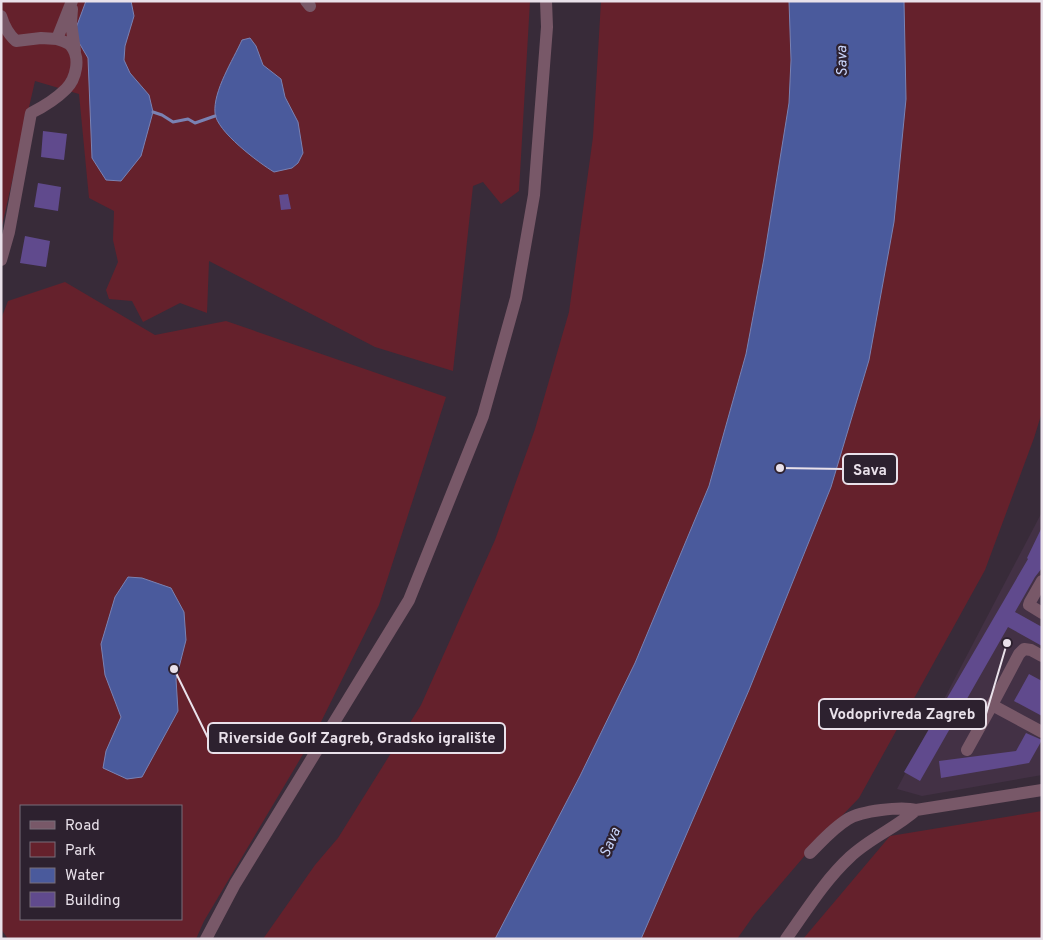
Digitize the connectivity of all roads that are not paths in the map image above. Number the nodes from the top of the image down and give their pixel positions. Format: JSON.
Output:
{"nodes":[{"id":1,"x":73,"y":1,"type":"edge"},
{"id":2,"x":546,"y":1,"type":"edge"},
{"id":3,"x":1,"y":16,"type":"edge"},
{"id":4,"x":57,"y":39,"type":"junction"},
{"id":5,"x":16,"y":40,"type":"junction"},
{"id":6,"x":1,"y":44,"type":"edge"},
{"id":7,"x":76,"y":54,"type":"junction"},
{"id":8,"x":1,"y":260,"type":"edge"},
{"id":9,"x":1042,"y":581,"type":"edge"},
{"id":10,"x":1042,"y":613,"type":"edge"},
{"id":11,"x":1042,"y":656,"type":"edge"},
{"id":12,"x":992,"y":705,"type":"junction"},
{"id":13,"x":1042,"y":732,"type":"edge"},
{"id":14,"x":967,"y":750,"type":"dead end"},
{"id":15,"x":1042,"y":790,"type":"edge"},
{"id":16,"x":916,"y":810,"type":"junction"},
{"id":17,"x":810,"y":853,"type":"dead end"},
{"id":18,"x":206,"y":939,"type":"edge"},
{"id":19,"x":786,"y":939,"type":"edge"}],
"edges":[{"from":1,"to":4,"type":"street"},
{"from":1,"to":7,"type":"street"},
{"from":2,"to":18,"type":"street"},
{"from":3,"to":5,"type":"street"},
{"from":4,"to":5,"type":"street"},
{"from":4,"to":7,"type":"street"},
{"from":5,"to":6,"type":"street"},
{"from":7,"to":8,"type":"street"},
{"from":9,"to":10,"type":"street"},
{"from":11,"to":12,"type":"street"},
{"from":12,"to":13,"type":"street"},
{"from":12,"to":14,"type":"street"},
{"from":15,"to":16,"type":"street"},
{"from":16,"to":17,"type":"street"},
{"from":16,"to":19,"type":"street"}]}
